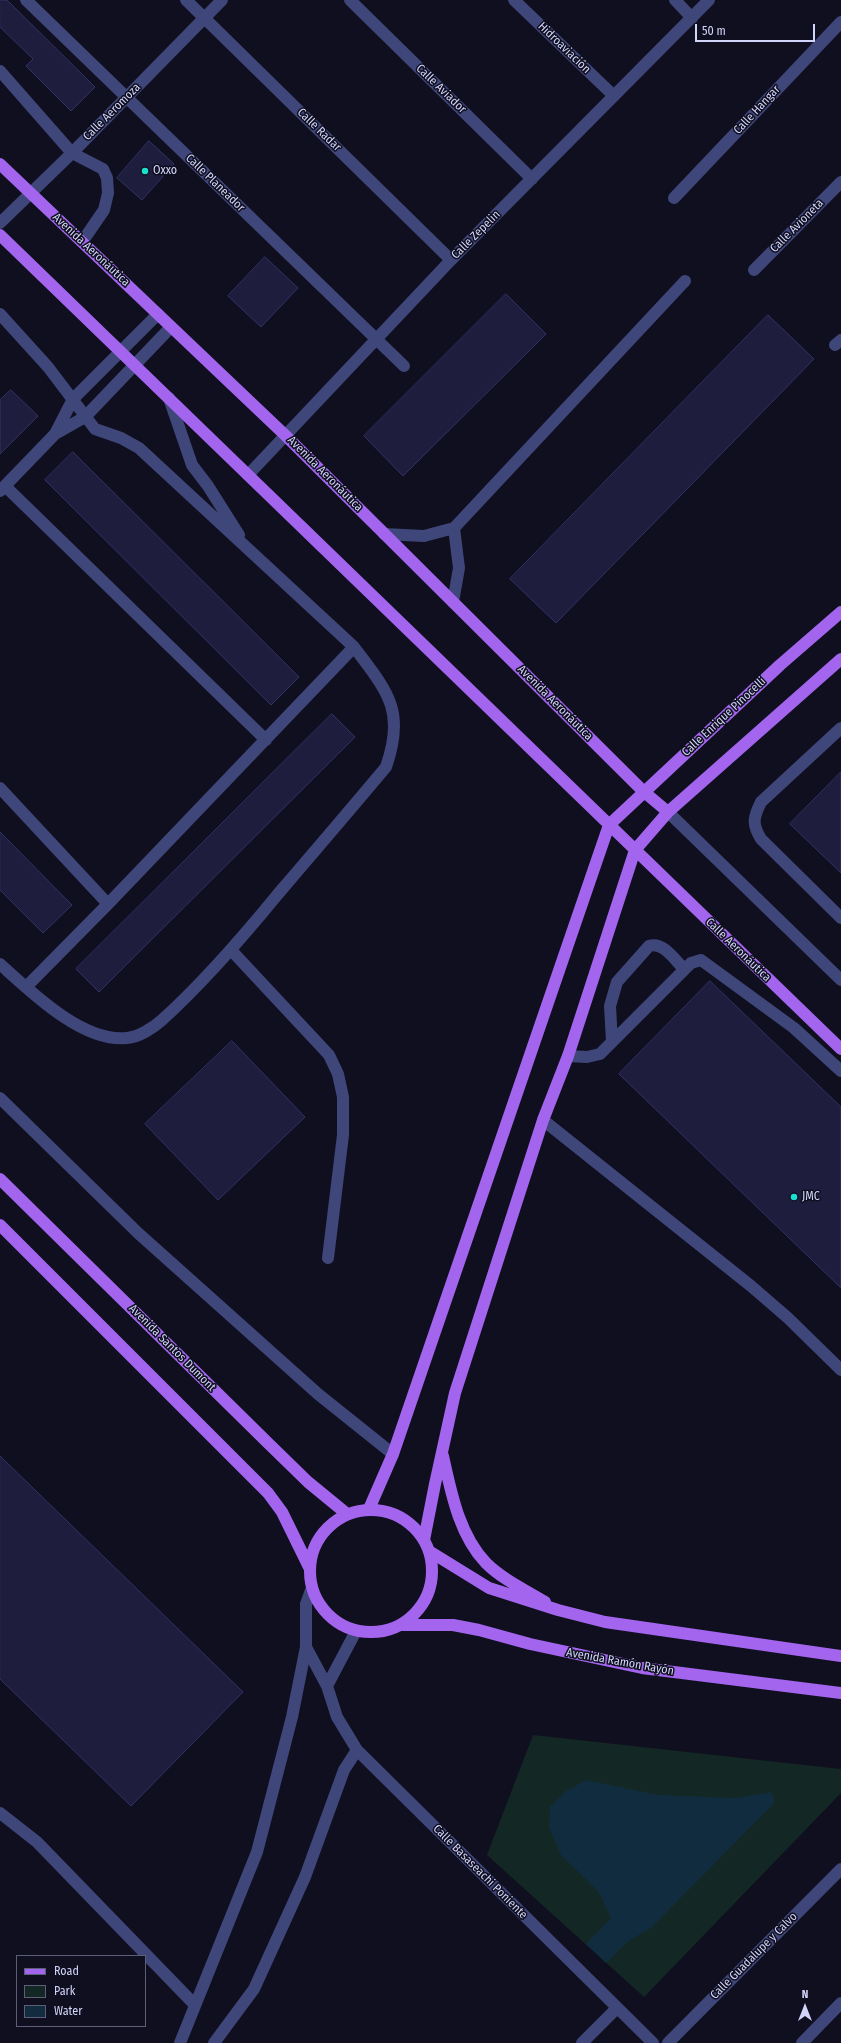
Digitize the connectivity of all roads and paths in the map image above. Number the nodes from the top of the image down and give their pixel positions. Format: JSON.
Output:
{"nodes":[{"id":1,"x":26,"y":0,"type":"edge"},
{"id":2,"x":186,"y":0,"type":"edge"},
{"id":3,"x":222,"y":0,"type":"edge"},
{"id":4,"x":350,"y":0,"type":"edge"},
{"id":5,"x":514,"y":0,"type":"edge"},
{"id":6,"x":675,"y":0,"type":"edge"},
{"id":7,"x":709,"y":0,"type":"edge"},
{"id":8,"x":204,"y":18,"type":"junction"},
{"id":9,"x":692,"y":18,"type":"junction"},
{"id":10,"x":841,"y":22,"type":"edge"},
{"id":11,"x":0,"y":71,"type":"edge"},
{"id":12,"x":614,"y":96,"type":"junction"},
{"id":13,"x":126,"y":98,"type":"junction"},
{"id":14,"x":72,"y":153,"type":"junction"},
{"id":15,"x":0,"y":164,"type":"edge"},
{"id":16,"x":532,"y":179,"type":"junction"},
{"id":17,"x":841,"y":182,"type":"edge"},
{"id":18,"x":30,"y":194,"type":"junction"},
{"id":19,"x":674,"y":198,"type":"dead end"},
{"id":20,"x":0,"y":223,"type":"edge"},
{"id":21,"x":0,"y":235,"type":"edge"},
{"id":22,"x":82,"y":242,"type":"junction"},
{"id":23,"x":452,"y":260,"type":"junction"},
{"id":24,"x":754,"y":270,"type":"dead end"},
{"id":25,"x":685,"y":281,"type":"dead end"},
{"id":26,"x":158,"y":314,"type":"junction"},
{"id":27,"x":2,"y":321,"type":"edge"},
{"id":28,"x":171,"y":327,"type":"junction"},
{"id":29,"x":377,"y":339,"type":"junction"},
{"id":30,"x":120,"y":350,"type":"junction"},
{"id":31,"x":135,"y":365,"type":"junction"},
{"id":32,"x":404,"y":366,"type":"dead end"},
{"id":33,"x":169,"y":398,"type":"junction"},
{"id":34,"x":73,"y":399,"type":"junction"},
{"id":35,"x":85,"y":417,"type":"junction"},
{"id":36,"x":55,"y":434,"type":"junction"},
{"id":37,"x":285,"y":436,"type":"junction"},
{"id":38,"x":248,"y":475,"type":"junction"},
{"id":39,"x":3,"y":489,"type":"edge"},
{"id":40,"x":454,"y":528,"type":"junction"},
{"id":41,"x":384,"y":534,"type":"junction"},
{"id":42,"x":246,"y":548,"type":"junction"},
{"id":43,"x":453,"y":602,"type":"junction"},
{"id":44,"x":841,"y":612,"type":"edge"},
{"id":45,"x":354,"y":647,"type":"junction"},
{"id":46,"x":841,"y":660,"type":"edge"},
{"id":47,"x":841,"y":728,"type":"edge"},
{"id":48,"x":266,"y":740,"type":"junction"},
{"id":49,"x":0,"y":788,"type":"edge"},
{"id":50,"x":644,"y":790,"type":"junction"},
{"id":51,"x":668,"y":812,"type":"junction"},
{"id":52,"x":609,"y":825,"type":"junction"},
{"id":53,"x":635,"y":850,"type":"junction"},
{"id":54,"x":108,"y":904,"type":"junction"},
{"id":55,"x":841,"y":918,"type":"edge"},
{"id":56,"x":231,"y":950,"type":"junction"},
{"id":57,"x":0,"y":964,"type":"edge"},
{"id":58,"x":684,"y":969,"type":"junction"},
{"id":59,"x":841,"y":980,"type":"edge"},
{"id":60,"x":26,"y":988,"type":"junction"},
{"id":61,"x":612,"y":1042,"type":"junction"},
{"id":62,"x":841,"y":1049,"type":"edge"},
{"id":63,"x":568,"y":1056,"type":"junction"},
{"id":64,"x":841,"y":1072,"type":"edge"},
{"id":65,"x":0,"y":1098,"type":"edge"},
{"id":66,"x":544,"y":1120,"type":"junction"},
{"id":67,"x":0,"y":1179,"type":"edge"},
{"id":68,"x":0,"y":1225,"type":"edge"},
{"id":69,"x":328,"y":1258,"type":"dead end"},
{"id":70,"x":841,"y":1370,"type":"edge"},
{"id":71,"x":443,"y":1452,"type":"junction"},
{"id":72,"x":393,"y":1454,"type":"junction"},
{"id":73,"x":369,"y":1509,"type":"junction"},
{"id":74,"x":347,"y":1514,"type":"junction"},
{"id":75,"x":427,"y":1546,"type":"junction"},
{"id":76,"x":309,"y":1567,"type":"junction"},
{"id":77,"x":311,"y":1590,"type":"junction"},
{"id":78,"x":558,"y":1610,"type":"junction"},
{"id":79,"x":401,"y":1625,"type":"junction"},
{"id":80,"x":356,"y":1631,"type":"junction"},
{"id":81,"x":306,"y":1647,"type":"junction"},
{"id":82,"x":841,"y":1656,"type":"edge"},
{"id":83,"x":327,"y":1686,"type":"junction"},
{"id":84,"x":841,"y":1693,"type":"edge"},
{"id":85,"x":357,"y":1750,"type":"junction"},
{"id":86,"x":0,"y":1813,"type":"edge"},
{"id":87,"x":841,"y":1869,"type":"edge"},
{"id":88,"x":841,"y":2003,"type":"edge"},
{"id":89,"x":195,"y":2005,"type":"junction"},
{"id":90,"x":617,"y":2008,"type":"junction"},
{"id":91,"x":180,"y":2043,"type":"edge"},
{"id":92,"x":214,"y":2043,"type":"edge"},
{"id":93,"x":582,"y":2043,"type":"edge"},
{"id":94,"x":653,"y":2043,"type":"edge"},
{"id":95,"x":668,"y":2043,"type":"edge"},
{"id":96,"x":802,"y":2043,"type":"edge"}],
"edges":[{"from":1,"to":13,"type":"street","name":"Calle Planeador"},
{"from":2,"to":8,"type":"street","name":"Calle Radar"},
{"from":3,"to":8,"type":"street","name":"Calle Aeromoza"},
{"from":4,"to":16,"type":"street","name":"Calle Aviador"},
{"from":5,"to":12,"type":"street","name":"Hidroaviación"},
{"from":6,"to":9,"type":"street"},
{"from":7,"to":9,"type":"street","name":"Calle Zepelin"},
{"from":8,"to":13,"type":"street","name":"Calle Aeromoza"},
{"from":8,"to":23,"type":"street","name":"Calle Radar"},
{"from":9,"to":12,"type":"street","name":"Calle Zepelin"},
{"from":10,"to":19,"type":"street","name":"Calle Hangar"},
{"from":11,"to":14,"type":"street"},
{"from":12,"to":16,"type":"street","name":"Calle Zepelin"},
{"from":13,"to":14,"type":"street","name":"Calle Aeromoza"},
{"from":13,"to":29,"type":"street","name":"Calle Planeador"},
{"from":14,"to":18,"type":"street","name":"Calle Aeromoza"},
{"from":14,"to":22,"type":"street"},
{"from":15,"to":18,"type":"main road","name":"Avenida Aeronáutica"},
{"from":16,"to":23,"type":"street","name":"Calle Zepelin"},
{"from":17,"to":24,"type":"street","name":"Calle Avioneta"},
{"from":18,"to":20,"type":"street","name":"Calle Aeromoza"},
{"from":18,"to":22,"type":"main road","name":"Avenida Aeronáutica"},
{"from":21,"to":30,"type":"main road"},
{"from":22,"to":26,"type":"main road","name":"Avenida Aeronáutica"},
{"from":23,"to":29,"type":"street","name":"Calle Zepelin"},
{"from":25,"to":40,"type":"street"},
{"from":26,"to":28,"type":"main road","name":"Avenida Aeronáutica"},
{"from":26,"to":30,"type":"street"},
{"from":27,"to":34,"type":"street"},
{"from":28,"to":31,"type":"street"},
{"from":28,"to":37,"type":"main road","name":"Avenida Aeronáutica"},
{"from":29,"to":32,"type":"street","name":"Calle Planeador"},
{"from":29,"to":37,"type":"street","name":"Calle Zepelin"},
{"from":30,"to":31,"type":"main road"},
{"from":30,"to":34,"type":"street"},
{"from":31,"to":33,"type":"main road"},
{"from":31,"to":35,"type":"street"},
{"from":33,"to":38,"type":"main road"},
{"from":33,"to":42,"type":"street"},
{"from":34,"to":35,"type":"street"},
{"from":34,"to":36,"type":"street"},
{"from":35,"to":36,"type":"street"},
{"from":35,"to":42,"type":"street"},
{"from":36,"to":39,"type":"street"},
{"from":37,"to":38,"type":"street","name":"Calle Zepelin"},
{"from":37,"to":41,"type":"main road","name":"Avenida Aeronáutica"},
{"from":38,"to":52,"type":"main road"},
{"from":39,"to":48,"type":"street"},
{"from":40,"to":41,"type":"street"},
{"from":40,"to":43,"type":"street"},
{"from":41,"to":43,"type":"main road","name":"Avenida Aeronáutica"},
{"from":42,"to":45,"type":"street"},
{"from":43,"to":50,"type":"main road","name":"Avenida Aeronáutica"},
{"from":44,"to":50,"type":"main road","name":"Calle Enrique Pinocelli"},
{"from":45,"to":48,"type":"street"},
{"from":45,"to":56,"type":"street"},
{"from":46,"to":51,"type":"main road"},
{"from":47,"to":55,"type":"street"},
{"from":48,"to":54,"type":"street"},
{"from":49,"to":54,"type":"street"},
{"from":50,"to":51,"type":"main road","name":"Avenida Aeronáutica"},
{"from":50,"to":52,"type":"main road","name":"Calle Enrique Pinocelli"},
{"from":51,"to":53,"type":"main road"},
{"from":51,"to":59,"type":"street"},
{"from":52,"to":53,"type":"main road"},
{"from":52,"to":72,"type":"main road"},
{"from":53,"to":62,"type":"main road","name":"Calle Aeronáutica"},
{"from":53,"to":63,"type":"main road"},
{"from":54,"to":60,"type":"street"},
{"from":56,"to":60,"type":"street"},
{"from":56,"to":69,"type":"street"},
{"from":57,"to":60,"type":"street"},
{"from":58,"to":61,"type":"street"},
{"from":58,"to":61,"type":"street"},
{"from":58,"to":64,"type":"street"},
{"from":61,"to":63,"type":"street"},
{"from":63,"to":66,"type":"main road"},
{"from":65,"to":72,"type":"street"},
{"from":66,"to":70,"type":"street"},
{"from":66,"to":71,"type":"main road"},
{"from":67,"to":74,"type":"main road","name":"Avenida Santos Dumont"},
{"from":68,"to":76,"type":"main road"},
{"from":71,"to":75,"type":"main road"},
{"from":71,"to":78,"type":"main road"},
{"from":72,"to":73,"type":"main road"},
{"from":73,"to":74,"type":"main road"},
{"from":73,"to":75,"type":"main road"},
{"from":74,"to":76,"type":"main road"},
{"from":75,"to":78,"type":"main road"},
{"from":75,"to":79,"type":"main road"},
{"from":76,"to":77,"type":"main road"},
{"from":77,"to":80,"type":"main road"},
{"from":77,"to":81,"type":"street","name":"Calle Basaseachi Poniente"},
{"from":78,"to":82,"type":"main road"},
{"from":79,"to":80,"type":"main road"},
{"from":79,"to":84,"type":"main road","name":"Avenida Ramón Rayón"},
{"from":80,"to":83,"type":"street"},
{"from":81,"to":83,"type":"street","name":"Calle Basaseachi Poniente"},
{"from":81,"to":89,"type":"street"},
{"from":83,"to":85,"type":"street","name":"Calle Basaseachi Poniente"},
{"from":85,"to":90,"type":"street","name":"Calle Basaseachi Poniente"},
{"from":85,"to":92,"type":"street"},
{"from":86,"to":89,"type":"street"},
{"from":87,"to":95,"type":"street","name":"Calle Guadalupe y Calvo"},
{"from":88,"to":96,"type":"street"},
{"from":89,"to":91,"type":"street"},
{"from":90,"to":93,"type":"street"},
{"from":90,"to":94,"type":"street","name":"Calle Basaseachi Poniente"}]}
